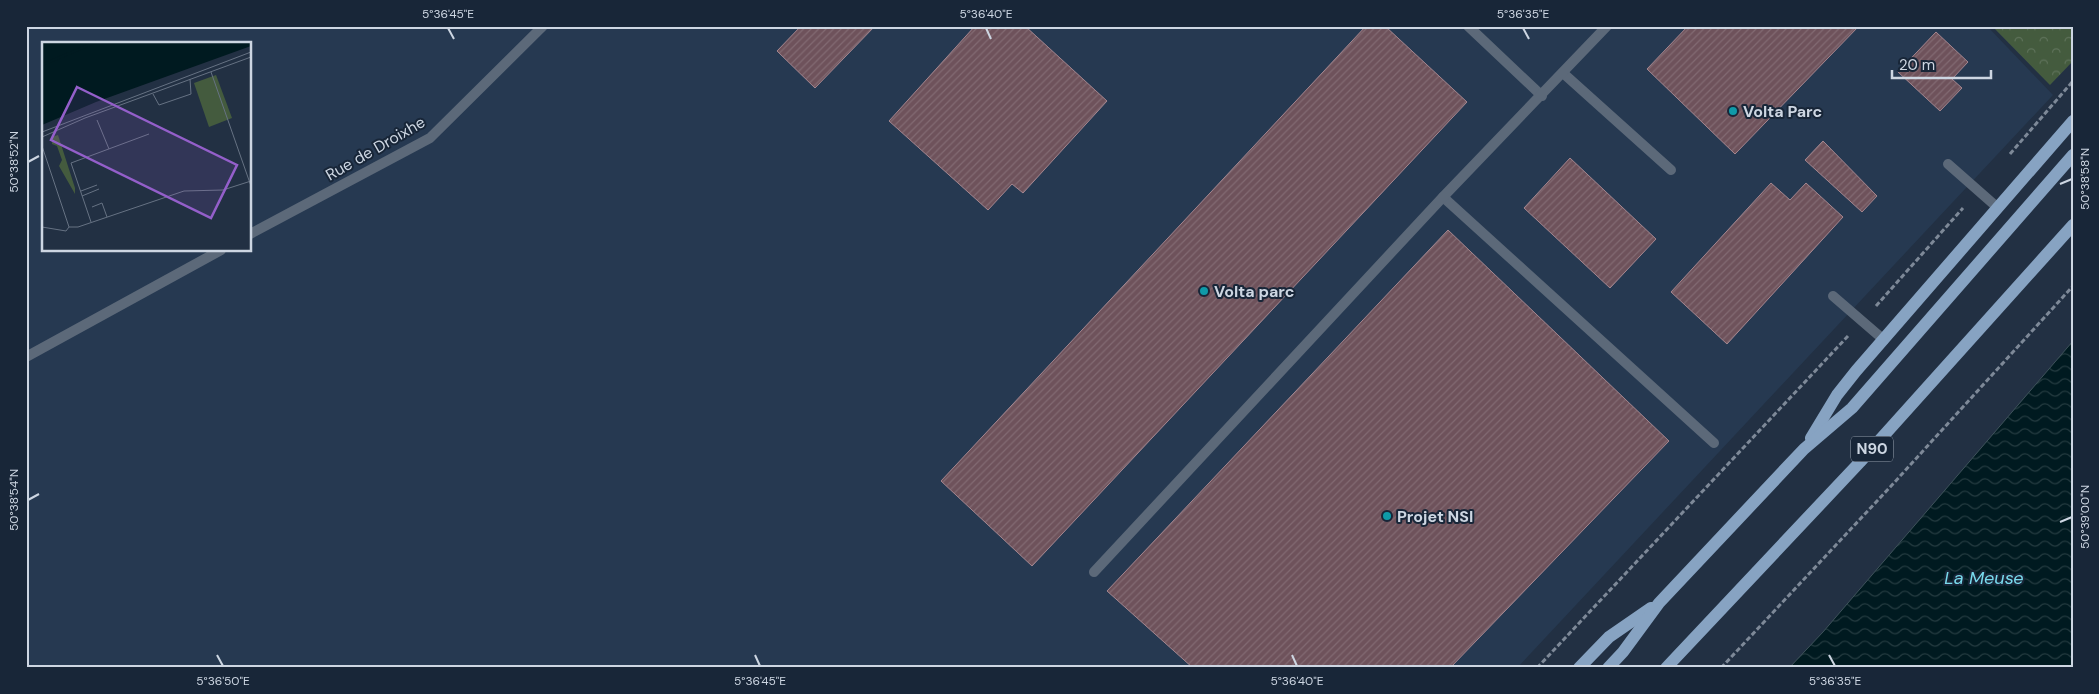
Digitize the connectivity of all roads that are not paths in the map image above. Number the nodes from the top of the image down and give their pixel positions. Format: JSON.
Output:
{"nodes":[{"id":1,"x":542,"y":26,"type":"edge"},
{"id":2,"x":1468,"y":26,"type":"edge"},
{"id":3,"x":1605,"y":27,"type":"edge"},
{"id":4,"x":1563,"y":73,"type":"junction"},
{"id":5,"x":1542,"y":96,"type":"junction"},
{"id":6,"x":2073,"y":122,"type":"edge"},
{"id":7,"x":2073,"y":155,"type":"edge"},
{"id":8,"x":1948,"y":164,"type":"dead end"},
{"id":9,"x":1671,"y":170,"type":"dead end"},
{"id":10,"x":1443,"y":197,"type":"junction"},
{"id":11,"x":1998,"y":208,"type":"junction"},
{"id":12,"x":2073,"y":225,"type":"edge"},
{"id":13,"x":251,"y":233,"type":"edge"},
{"id":14,"x":219,"y":251,"type":"edge"},
{"id":15,"x":1833,"y":296,"type":"dead end"},
{"id":16,"x":1884,"y":340,"type":"junction"},
{"id":17,"x":26,"y":357,"type":"edge"},
{"id":18,"x":1714,"y":443,"type":"dead end"},
{"id":19,"x":1804,"y":449,"type":"junction"},
{"id":20,"x":1094,"y":572,"type":"dead end"},
{"id":21,"x":1659,"y":603,"type":"junction"},
{"id":22,"x":1579,"y":668,"type":"edge"},
{"id":23,"x":1608,"y":668,"type":"edge"},
{"id":24,"x":1666,"y":668,"type":"edge"}],
"edges":[{"from":1,"to":13,"type":"street","name":"Rue de Droixhe"},
{"from":2,"to":5,"type":"street"},
{"from":3,"to":4,"type":"street"},
{"from":4,"to":5,"type":"street"},
{"from":4,"to":9,"type":"street"},
{"from":5,"to":10,"type":"street"},
{"from":6,"to":11,"type":"main road"},
{"from":7,"to":19,"type":"main road","number":"N90"},
{"from":8,"to":11,"type":"street"},
{"from":10,"to":18,"type":"street"},
{"from":10,"to":20,"type":"street"},
{"from":11,"to":16,"type":"main road"},
{"from":12,"to":24,"type":"main road","number":"N90"},
{"from":14,"to":17,"type":"street"},
{"from":15,"to":16,"type":"street"},
{"from":16,"to":19,"type":"main road"},
{"from":19,"to":21,"type":"main road","number":"N90"},
{"from":21,"to":22,"type":"main road"},
{"from":21,"to":23,"type":"main road","number":"N90"}]}
